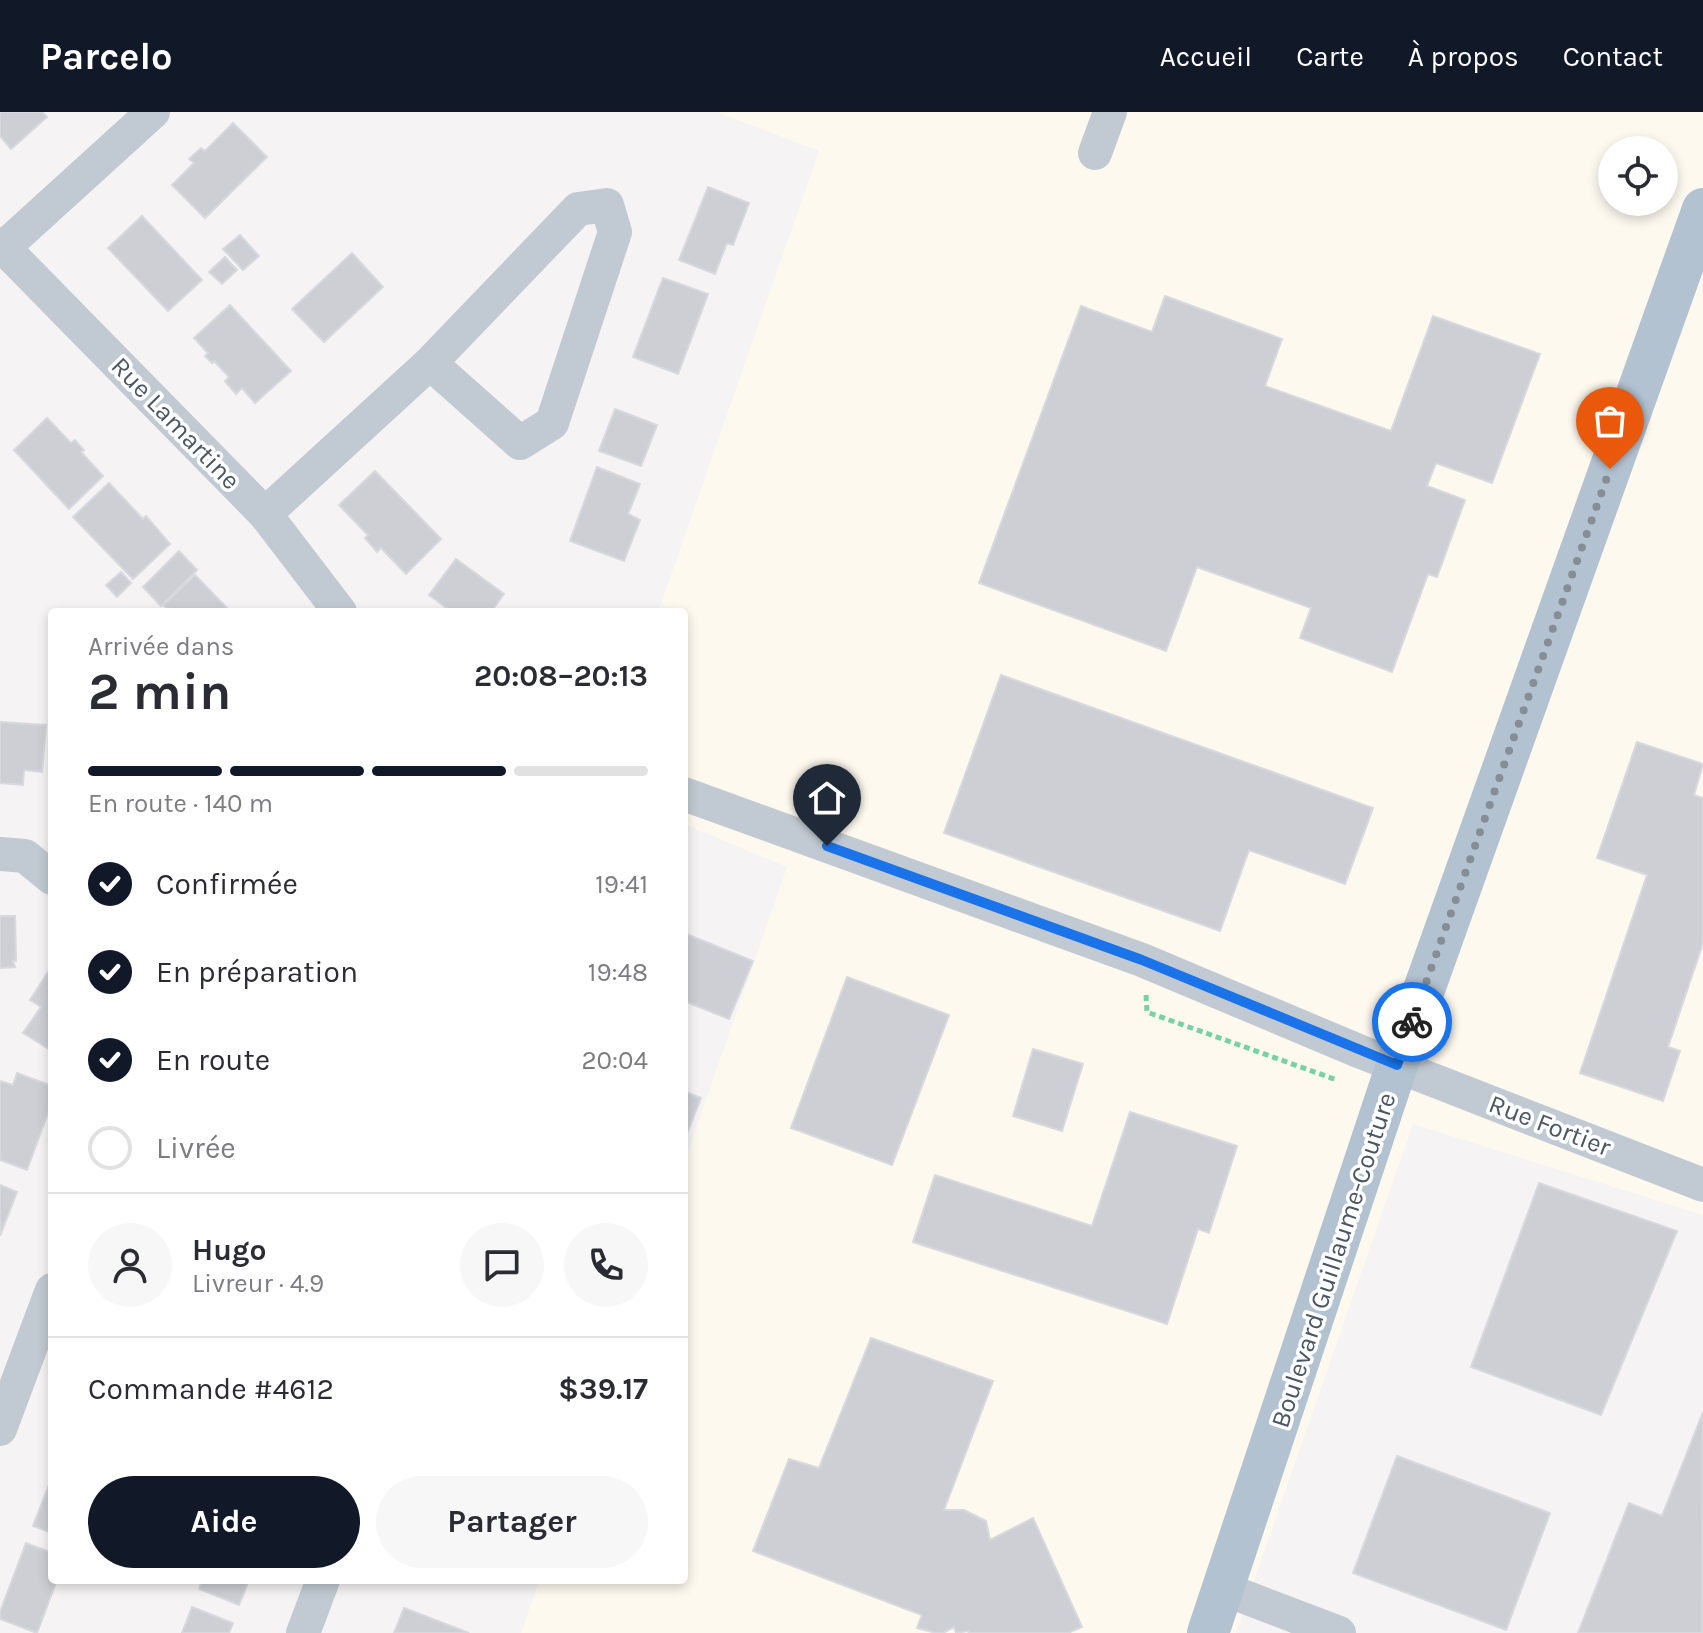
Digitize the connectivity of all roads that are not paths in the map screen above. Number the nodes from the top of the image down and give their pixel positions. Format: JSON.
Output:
{"nodes":[{"id":1,"x":153,"y":112,"type":"edge"},
{"id":2,"x":1110,"y":112,"type":"edge"},
{"id":3,"x":1095,"y":153,"type":"dead end"},
{"id":4,"x":1703,"y":209,"type":"edge"},
{"id":5,"x":1,"y":248,"type":"edge"},
{"id":6,"x":430,"y":363,"type":"junction"},
{"id":7,"x":265,"y":514,"type":"junction"},
{"id":8,"x":337,"y":608,"type":"edge"},
{"id":9,"x":688,"y":795,"type":"edge"},
{"id":10,"x":0,"y":854,"type":"edge"},
{"id":11,"x":48,"y":875,"type":"edge"},
{"id":12,"x":1397,"y":1065,"type":"junction"},
{"id":13,"x":1703,"y":1185,"type":"edge"},
{"id":14,"x":48,"y":1301,"type":"edge"},
{"id":15,"x":0,"y":1429,"type":"edge"},
{"id":16,"x":321,"y":1584,"type":"edge"},
{"id":17,"x":1224,"y":1589,"type":"junction"},
{"id":18,"x":303,"y":1633,"type":"edge"},
{"id":19,"x":1208,"y":1633,"type":"edge"},
{"id":20,"x":1339,"y":1633,"type":"edge"}],
"edges":[{"from":1,"to":5,"type":"street"},
{"from":2,"to":3,"type":"street"},
{"from":4,"to":12,"type":"main road","name":"Boulevard Guillaume-Couture"},
{"from":5,"to":7,"type":"street","name":"Rue Lamartine"},
{"from":6,"to":6,"type":"street"},
{"from":6,"to":7,"type":"street"},
{"from":7,"to":8,"type":"street","name":"Rue Lamartine"},
{"from":9,"to":12,"type":"street"},
{"from":10,"to":11,"type":"street"},
{"from":12,"to":13,"type":"street","name":"Rue Fortier"},
{"from":12,"to":17,"type":"main road","name":"Boulevard Guillaume-Couture"},
{"from":14,"to":15,"type":"street"},
{"from":16,"to":18,"type":"street"},
{"from":17,"to":19,"type":"main road","name":"Boulevard Guillaume-Couture"},
{"from":17,"to":20,"type":"street"}]}
